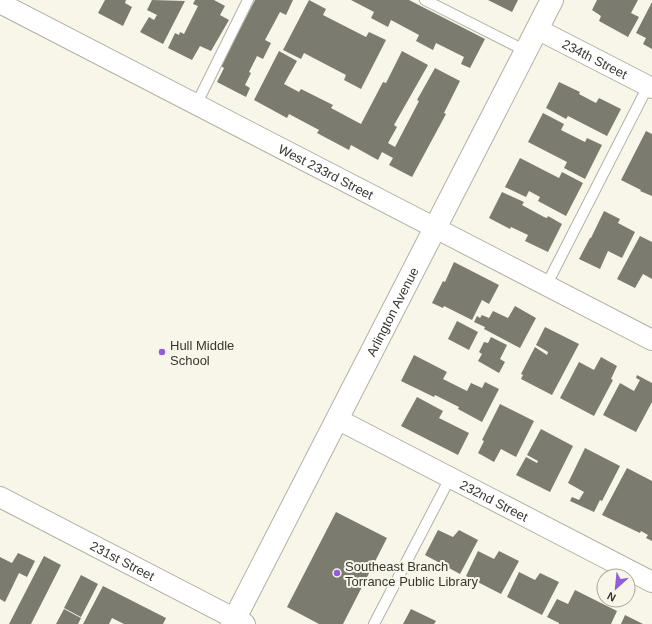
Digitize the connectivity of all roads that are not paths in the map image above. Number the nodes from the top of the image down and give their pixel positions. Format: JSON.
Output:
{"nodes":[{"id":1,"x":248,"y":0,"type":"edge"},
{"id":2,"x":425,"y":0,"type":"edge"},
{"id":3,"x":552,"y":0,"type":"edge"},
{"id":4,"x":0,"y":3,"type":"edge"},
{"id":5,"x":537,"y":29,"type":"junction"},
{"id":6,"x":526,"y":51,"type":"junction"},
{"id":7,"x":650,"y":87,"type":"edge"},
{"id":8,"x":196,"y":105,"type":"junction"},
{"id":9,"x":434,"y":229,"type":"junction"},
{"id":10,"x":546,"y":286,"type":"junction"},
{"id":11,"x":652,"y":340,"type":"edge"},
{"id":12,"x":337,"y":419,"type":"junction"},
{"id":13,"x":450,"y":478,"type":"junction"},
{"id":14,"x":0,"y":497,"type":"edge"},
{"id":15,"x":652,"y":582,"type":"edge"},
{"id":16,"x":237,"y":622,"type":"edge"},
{"id":17,"x":374,"y":624,"type":"edge"}],
"edges":[{"from":1,"to":8,"type":"lane"},
{"from":2,"to":6,"type":"lane"},
{"from":3,"to":5,"type":"main road","name":"Arlington Avenue"},
{"from":4,"to":8,"type":"street","name":"West 233rd Street"},
{"from":5,"to":6,"type":"main road","name":"Arlington Avenue"},
{"from":5,"to":7,"type":"street","name":"234th Street"},
{"from":6,"to":9,"type":"main road","name":"Arlington Avenue"},
{"from":7,"to":10,"type":"lane"},
{"from":8,"to":9,"type":"street","name":"West 233rd Street"},
{"from":9,"to":10,"type":"street","name":"West 233rd Street"},
{"from":9,"to":12,"type":"main road","name":"Arlington Avenue"},
{"from":10,"to":11,"type":"street","name":"West 233rd Street"},
{"from":12,"to":13,"type":"street","name":"232nd Street"},
{"from":12,"to":16,"type":"main road","name":"Arlington Avenue"},
{"from":13,"to":15,"type":"street","name":"232nd Street"},
{"from":13,"to":17,"type":"lane"},
{"from":14,"to":16,"type":"street","name":"231st Street"}]}
